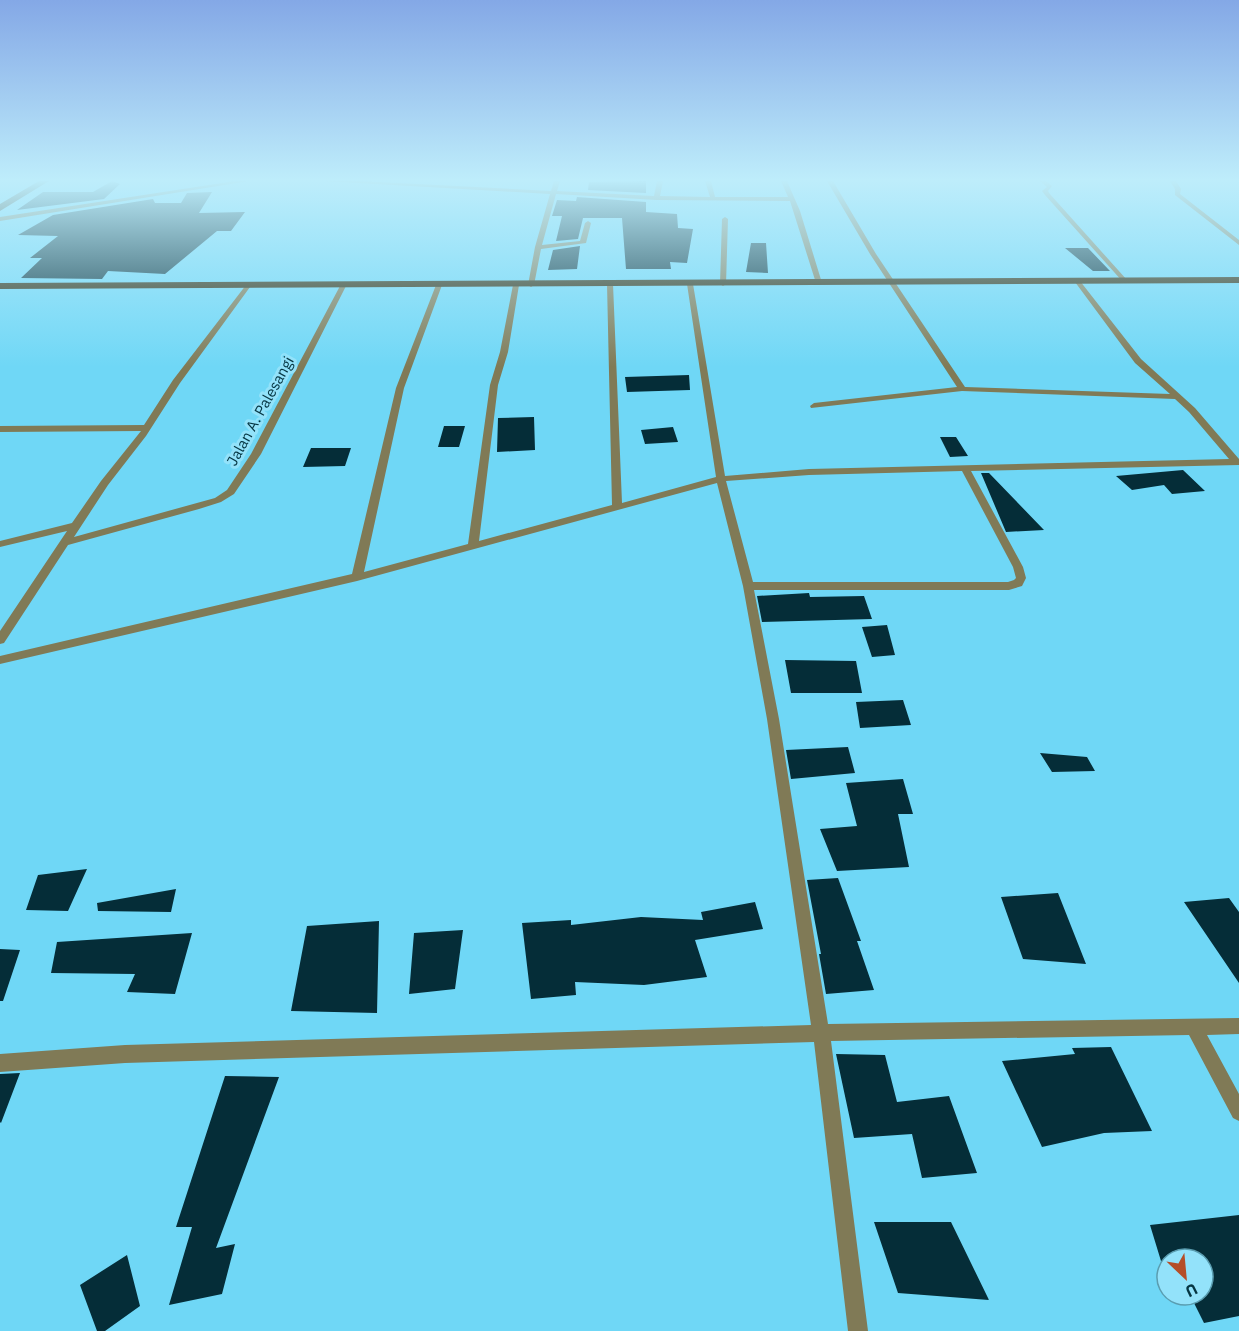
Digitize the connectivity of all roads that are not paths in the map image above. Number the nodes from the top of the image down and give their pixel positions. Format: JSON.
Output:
{"nodes":[{"id":1,"x":538,"y":243,"type":"edge"},
{"id":2,"x":582,"y":243,"type":"edge"},
{"id":3,"x":724,"y":243,"type":"edge"},
{"id":4,"x":806,"y":243,"type":"edge"},
{"id":5,"x":868,"y":243,"type":"edge"},
{"id":6,"x":1091,"y":243,"type":"edge"},
{"id":7,"x":537,"y":247,"type":"junction"},
{"id":8,"x":1239,"y":280,"type":"edge"},
{"id":9,"x":1125,"y":281,"type":"junction"},
{"id":10,"x":1078,"y":282,"type":"junction"},
{"id":11,"x":819,"y":283,"type":"junction"},
{"id":12,"x":893,"y":283,"type":"junction"},
{"id":13,"x":610,"y":284,"type":"junction"},
{"id":14,"x":690,"y":284,"type":"junction"},
{"id":15,"x":723,"y":284,"type":"junction"},
{"id":16,"x":439,"y":285,"type":"junction"},
{"id":17,"x":516,"y":285,"type":"junction"},
{"id":18,"x":531,"y":285,"type":"junction"},
{"id":19,"x":0,"y":286,"type":"edge"},
{"id":20,"x":248,"y":286,"type":"junction"},
{"id":21,"x":343,"y":286,"type":"junction"},
{"id":22,"x":962,"y":389,"type":"junction"},
{"id":23,"x":1176,"y":397,"type":"junction"},
{"id":24,"x":814,"y":406,"type":"dead end"},
{"id":25,"x":146,"y":428,"type":"junction"},
{"id":26,"x":0,"y":429,"type":"edge"},
{"id":27,"x":1238,"y":462,"type":"edge"},
{"id":28,"x":966,"y":470,"type":"junction"},
{"id":29,"x":721,"y":479,"type":"junction"},
{"id":30,"x":617,"y":507,"type":"junction"},
{"id":31,"x":78,"y":525,"type":"junction"},
{"id":32,"x":66,"y":542,"type":"junction"},
{"id":33,"x":0,"y":544,"type":"edge"},
{"id":34,"x":473,"y":546,"type":"junction"},
{"id":35,"x":357,"y":577,"type":"junction"},
{"id":36,"x":748,"y":586,"type":"junction"},
{"id":37,"x":0,"y":640,"type":"edge"},
{"id":38,"x":0,"y":660,"type":"edge"},
{"id":39,"x":1239,"y":1026,"type":"edge"},
{"id":40,"x":1194,"y":1027,"type":"junction"},
{"id":41,"x":821,"y":1033,"type":"junction"},
{"id":42,"x":0,"y":1063,"type":"edge"},
{"id":43,"x":1239,"y":1112,"type":"edge"},
{"id":44,"x":858,"y":1331,"type":"edge"}],
"edges":[{"from":1,"to":7,"type":"street"},
{"from":2,"to":7,"type":"street"},
{"from":3,"to":15,"type":"street"},
{"from":4,"to":11,"type":"street"},
{"from":5,"to":12,"type":"street"},
{"from":6,"to":9,"type":"street"},
{"from":7,"to":18,"type":"street"},
{"from":8,"to":9,"type":"highway"},
{"from":9,"to":10,"type":"highway"},
{"from":10,"to":12,"type":"highway"},
{"from":10,"to":23,"type":"street"},
{"from":11,"to":12,"type":"highway"},
{"from":11,"to":15,"type":"highway"},
{"from":12,"to":22,"type":"street"},
{"from":13,"to":14,"type":"highway"},
{"from":13,"to":18,"type":"highway"},
{"from":13,"to":30,"type":"street"},
{"from":14,"to":15,"type":"highway"},
{"from":14,"to":29,"type":"street"},
{"from":16,"to":17,"type":"highway"},
{"from":16,"to":21,"type":"highway"},
{"from":16,"to":35,"type":"street"},
{"from":17,"to":18,"type":"highway"},
{"from":17,"to":34,"type":"street"},
{"from":19,"to":20,"type":"highway"},
{"from":20,"to":21,"type":"highway"},
{"from":20,"to":25,"type":"street"},
{"from":21,"to":32,"type":"street","name":"Jalan A. Palesangi"},
{"from":22,"to":23,"type":"street"},
{"from":22,"to":24,"type":"street"},
{"from":23,"to":27,"type":"street"},
{"from":25,"to":26,"type":"street"},
{"from":25,"to":31,"type":"street"},
{"from":27,"to":28,"type":"street"},
{"from":28,"to":29,"type":"street"},
{"from":28,"to":36,"type":"street"},
{"from":29,"to":30,"type":"street"},
{"from":29,"to":36,"type":"street"},
{"from":30,"to":34,"type":"street"},
{"from":31,"to":32,"type":"street"},
{"from":31,"to":33,"type":"street"},
{"from":32,"to":37,"type":"street"},
{"from":34,"to":35,"type":"street"},
{"from":35,"to":38,"type":"street"},
{"from":36,"to":41,"type":"street"},
{"from":39,"to":40,"type":"street"},
{"from":40,"to":41,"type":"street"},
{"from":40,"to":43,"type":"street"},
{"from":41,"to":42,"type":"street"},
{"from":41,"to":44,"type":"street"}]}
